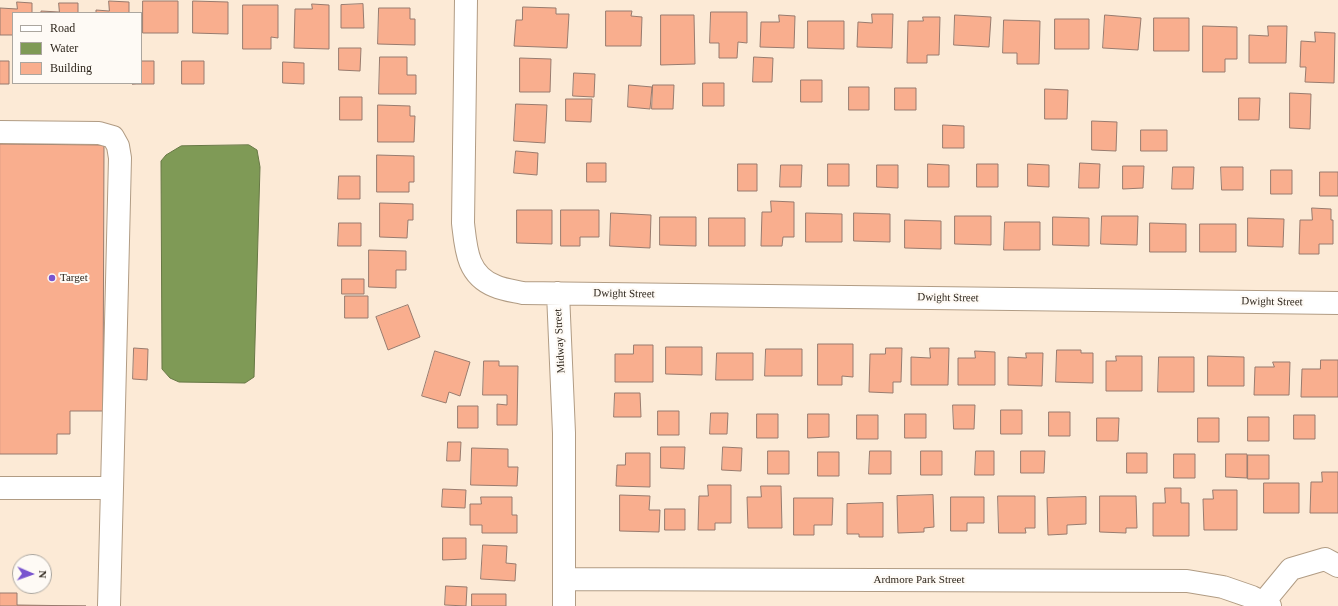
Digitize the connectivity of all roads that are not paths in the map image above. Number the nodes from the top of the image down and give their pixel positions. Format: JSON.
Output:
{"nodes":[{"id":1,"x":466,"y":0,"type":"edge"},
{"id":2,"x":0,"y":132,"type":"edge"},
{"id":3,"x":558,"y":293,"type":"junction"},
{"id":4,"x":1338,"y":303,"type":"edge"},
{"id":5,"x":0,"y":488,"type":"edge"},
{"id":6,"x":112,"y":488,"type":"junction"},
{"id":7,"x":1338,"y":566,"type":"edge"},
{"id":8,"x":564,"y":579,"type":"junction"},
{"id":9,"x":1266,"y":604,"type":"edge"},
{"id":10,"x":110,"y":606,"type":"edge"},
{"id":11,"x":564,"y":606,"type":"edge"}],
"edges":[{"from":1,"to":3,"type":"street","name":"Midway Street"},
{"from":2,"to":6,"type":"street"},
{"from":3,"to":4,"type":"street","name":"Dwight Street"},
{"from":3,"to":8,"type":"street","name":"Midway Street"},
{"from":5,"to":6,"type":"street"},
{"from":6,"to":10,"type":"street"},
{"from":7,"to":9,"type":"street"},
{"from":8,"to":9,"type":"street","name":"Ardmore Park Street"},
{"from":8,"to":11,"type":"street","name":"Midway Street"}]}
